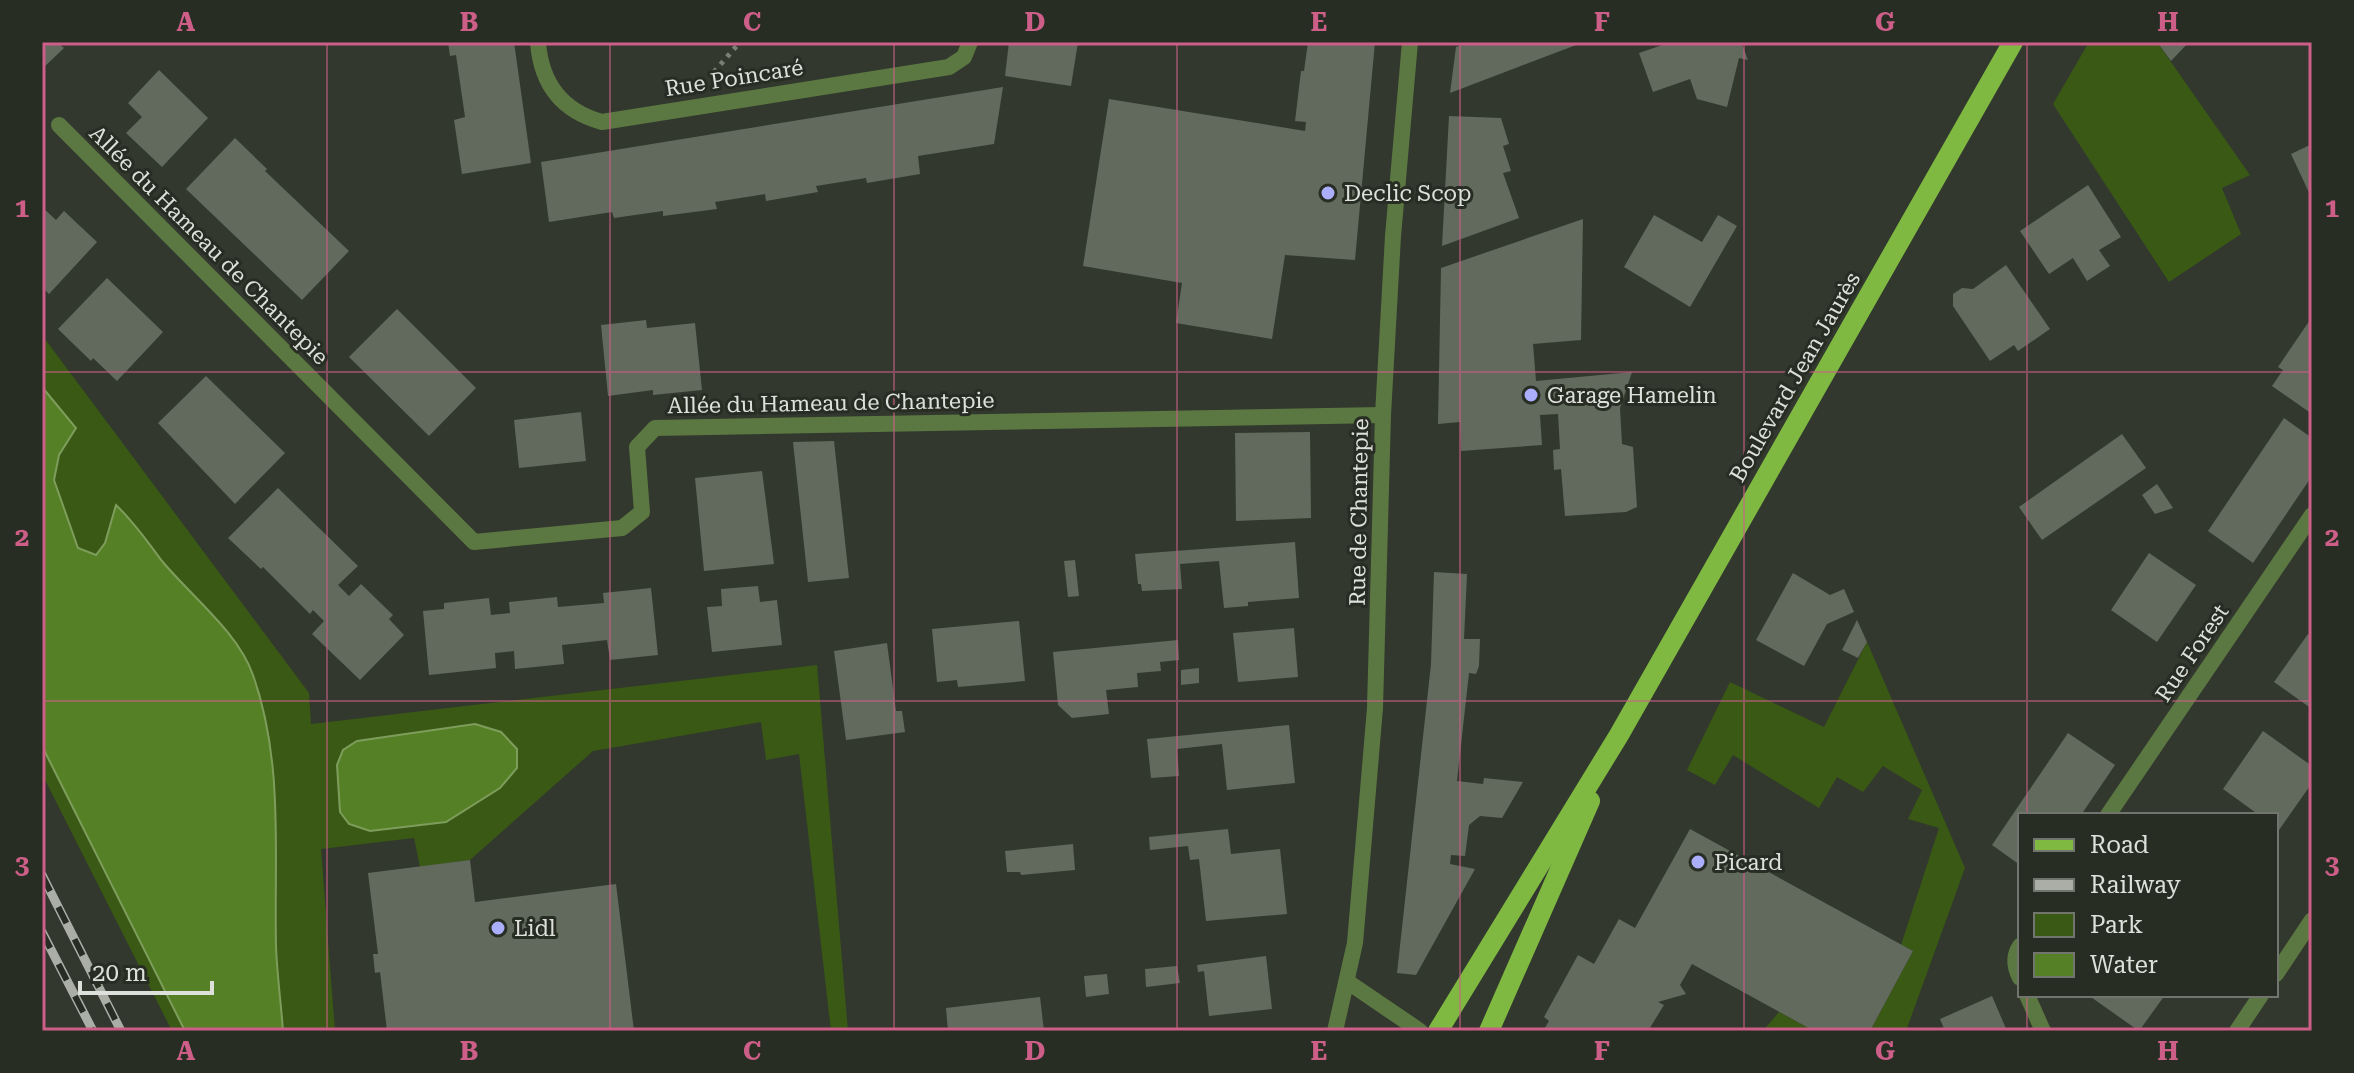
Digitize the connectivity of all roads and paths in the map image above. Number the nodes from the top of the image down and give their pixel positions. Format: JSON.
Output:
{"nodes":[{"id":1,"x":538,"y":42,"type":"edge"},
{"id":2,"x":970,"y":42,"type":"edge"},
{"id":3,"x":1410,"y":42,"type":"edge"},
{"id":4,"x":2013,"y":42,"type":"edge"},
{"id":5,"x":59,"y":125,"type":"dead end"},
{"id":6,"x":1383,"y":415,"type":"junction"},
{"id":7,"x":2312,"y":515,"type":"edge"},
{"id":8,"x":1619,"y":735,"type":"junction"},
{"id":9,"x":2109,"y":813,"type":"edge"},
{"id":10,"x":2312,"y":920,"type":"edge"},
{"id":11,"x":2018,"y":949,"type":"edge"},
{"id":12,"x":2278,"y":971,"type":"edge"},
{"id":13,"x":2018,"y":974,"type":"edge"},
{"id":14,"x":1348,"y":982,"type":"junction"},
{"id":15,"x":2028,"y":997,"type":"edge"},
{"id":16,"x":2260,"y":997,"type":"edge"},
{"id":17,"x":1335,"y":1031,"type":"edge"},
{"id":18,"x":1420,"y":1031,"type":"edge"},
{"id":19,"x":1438,"y":1031,"type":"edge"},
{"id":20,"x":1489,"y":1031,"type":"edge"},
{"id":21,"x":2043,"y":1031,"type":"edge"},
{"id":22,"x":2237,"y":1031,"type":"edge"}],
"edges":[{"from":1,"to":2,"type":"street","name":"Rue Poincaré"},
{"from":3,"to":6,"type":"street","name":"Rue de Chantepie"},
{"from":4,"to":8,"type":"main road","name":"Boulevard Jean Jaurès"},
{"from":5,"to":6,"type":"street","name":"Allée du Hameau de Chantepie"},
{"from":6,"to":14,"type":"street","name":"Rue de Chantepie"},
{"from":7,"to":9,"type":"street","name":"Rue Forest"},
{"from":8,"to":19,"type":"main road","name":"Boulevard Jean Jaurès"},
{"from":8,"to":20,"type":"main road","name":"Boulevard Jean Jaurès"},
{"from":10,"to":12,"type":"street"},
{"from":11,"to":13,"type":"street"},
{"from":14,"to":17,"type":"street","name":"Rue de Chantepie"},
{"from":14,"to":18,"type":"street"},
{"from":15,"to":21,"type":"street"},
{"from":16,"to":22,"type":"street"}]}
